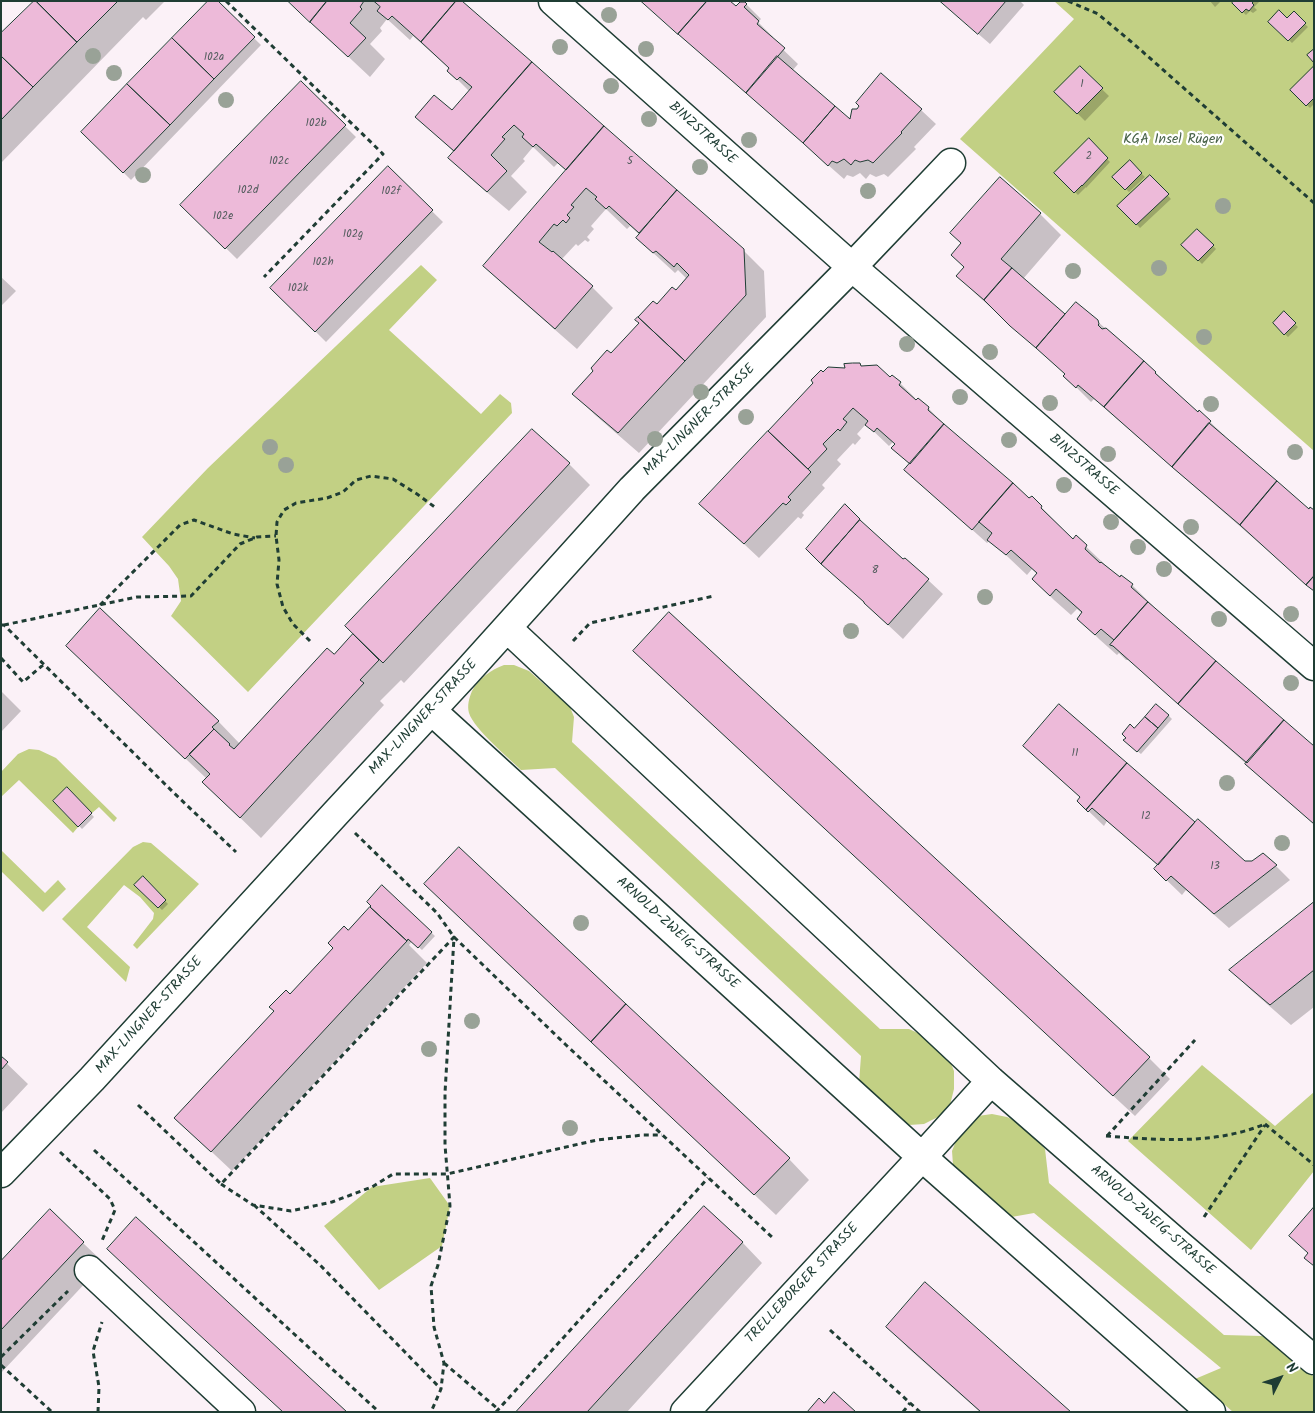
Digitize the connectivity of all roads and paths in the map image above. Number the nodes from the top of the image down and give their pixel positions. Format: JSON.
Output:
{"nodes":[{"id":1,"x":226,"y":1,"type":"edge"},
{"id":2,"x":553,"y":1,"type":"edge"},
{"id":3,"x":1068,"y":1,"type":"edge"},
{"id":4,"x":951,"y":162,"type":"dead end"},
{"id":5,"x":1314,"y":203,"type":"edge"},
{"id":6,"x":852,"y":267,"type":"junction"},
{"id":7,"x":264,"y":277,"type":"dead end"},
{"id":8,"x":436,"y":508,"type":"dead end"},
{"id":9,"x":276,"y":536,"type":"junction"},
{"id":10,"x":255,"y":538,"type":"junction"},
{"id":11,"x":714,"y":596,"type":"dead end"},
{"id":12,"x":100,"y":605,"type":"junction"},
{"id":13,"x":2,"y":625,"type":"edge"},
{"id":14,"x":507,"y":628,"type":"junction"},
{"id":15,"x":310,"y":641,"type":"dead end"},
{"id":16,"x":573,"y":641,"type":"dead end"},
{"id":17,"x":1,"y":658,"type":"edge"},
{"id":18,"x":43,"y":665,"type":"junction"},
{"id":19,"x":1314,"y":666,"type":"edge"},
{"id":20,"x":432,"y":711,"type":"junction"},
{"id":21,"x":335,"y":814,"type":"junction"},
{"id":22,"x":236,"y":852,"type":"dead end"},
{"id":23,"x":454,"y":938,"type":"junction"},
{"id":24,"x":1195,"y":1040,"type":"dead end"},
{"id":25,"x":991,"y":1081,"type":"junction"},
{"id":26,"x":138,"y":1105,"type":"dead end"},
{"id":27,"x":1265,"y":1124,"type":"junction"},
{"id":28,"x":41,"y":1132,"type":"junction"},
{"id":29,"x":662,"y":1135,"type":"junction"},
{"id":30,"x":94,"y":1150,"type":"dead end"},
{"id":31,"x":922,"y":1157,"type":"junction"},
{"id":32,"x":1314,"y":1165,"type":"edge"},
{"id":33,"x":1,"y":1173,"type":"edge"},
{"id":34,"x":447,"y":1174,"type":"junction"},
{"id":35,"x":708,"y":1178,"type":"junction"},
{"id":36,"x":222,"y":1184,"type":"junction"},
{"id":37,"x":253,"y":1205,"type":"junction"},
{"id":38,"x":1204,"y":1217,"type":"dead end"},
{"id":39,"x":774,"y":1239,"type":"dead end"},
{"id":40,"x":89,"y":1270,"type":"junction"},
{"id":41,"x":111,"y":1292,"type":"junction"},
{"id":42,"x":830,"y":1330,"type":"dead end"},
{"id":43,"x":1,"y":1357,"type":"edge"},
{"id":44,"x":1314,"y":1360,"type":"edge"},
{"id":45,"x":444,"y":1363,"type":"junction"},
{"id":46,"x":1,"y":1365,"type":"edge"},
{"id":47,"x":442,"y":1388,"type":"junction"},
{"id":48,"x":910,"y":1403,"type":"junction"},
{"id":49,"x":497,"y":1410,"type":"edge"},
{"id":50,"x":52,"y":1412,"type":"edge"},
{"id":51,"x":98,"y":1412,"type":"edge"},
{"id":52,"x":242,"y":1412,"type":"edge"},
{"id":53,"x":379,"y":1412,"type":"edge"},
{"id":54,"x":431,"y":1412,"type":"edge"},
{"id":55,"x":685,"y":1412,"type":"edge"},
{"id":56,"x":903,"y":1412,"type":"edge"},
{"id":57,"x":920,"y":1412,"type":"edge"},
{"id":58,"x":1211,"y":1412,"type":"edge"}],
"edges":[{"from":1,"to":7,"type":"path"},
{"from":2,"to":6,"type":"street","name":"BINZSTRASSE"},
{"from":3,"to":5,"type":"path"},
{"from":4,"to":6,"type":"street"},
{"from":6,"to":14,"type":"street","name":"MAX-LINGNER-STRASSE"},
{"from":6,"to":19,"type":"street","name":"BINZSTRASSE"},
{"from":8,"to":9,"type":"path"},
{"from":9,"to":10,"type":"path"},
{"from":9,"to":15,"type":"path"},
{"from":10,"to":12,"type":"path"},
{"from":10,"to":12,"type":"path"},
{"from":11,"to":16,"type":"path"},
{"from":12,"to":13,"type":"path"},
{"from":13,"to":18,"type":"path"},
{"from":14,"to":20,"type":"street","name":"MAX-LINGNER-STRASSE"},
{"from":14,"to":25,"type":"street","name":"ARNOLD-ZWEIG-STRASSE"},
{"from":17,"to":18,"type":"path"},
{"from":18,"to":22,"type":"path"},
{"from":20,"to":21,"type":"street","name":"MAX-LINGNER-STRASSE"},
{"from":20,"to":31,"type":"street","name":"ARNOLD-ZWEIG-STRASSE"},
{"from":21,"to":23,"type":"path"},
{"from":21,"to":28,"type":"street","name":"MAX-LINGNER-STRASSE"},
{"from":23,"to":29,"type":"path"},
{"from":23,"to":34,"type":"path"},
{"from":23,"to":36,"type":"path"},
{"from":24,"to":27,"type":"path"},
{"from":25,"to":31,"type":"street"},
{"from":25,"to":44,"type":"street","name":"ARNOLD-ZWEIG-STRASSE"},
{"from":26,"to":36,"type":"path"},
{"from":27,"to":32,"type":"path"},
{"from":27,"to":38,"type":"path"},
{"from":28,"to":33,"type":"street","name":"MAX-LINGNER-STRASSE"},
{"from":28,"to":40,"type":"path"},
{"from":29,"to":34,"type":"path"},
{"from":29,"to":35,"type":"path"},
{"from":30,"to":53,"type":"path"},
{"from":31,"to":55,"type":"street","name":"TRELLEBORGER STRASSE"},
{"from":31,"to":58,"type":"street","name":"ARNOLD-ZWEIG-STRASSE"},
{"from":34,"to":37,"type":"path"},
{"from":34,"to":45,"type":"path"},
{"from":35,"to":39,"type":"path"},
{"from":35,"to":49,"type":"path"},
{"from":36,"to":37,"type":"path"},
{"from":37,"to":47,"type":"path"},
{"from":40,"to":41,"type":"street"},
{"from":40,"to":43,"type":"path"},
{"from":41,"to":51,"type":"path"},
{"from":41,"to":52,"type":"street"},
{"from":42,"to":48,"type":"path"},
{"from":45,"to":47,"type":"path"},
{"from":45,"to":49,"type":"path"},
{"from":46,"to":50,"type":"path"},
{"from":47,"to":54,"type":"path"},
{"from":48,"to":56,"type":"path"},
{"from":48,"to":57,"type":"path"}]}
